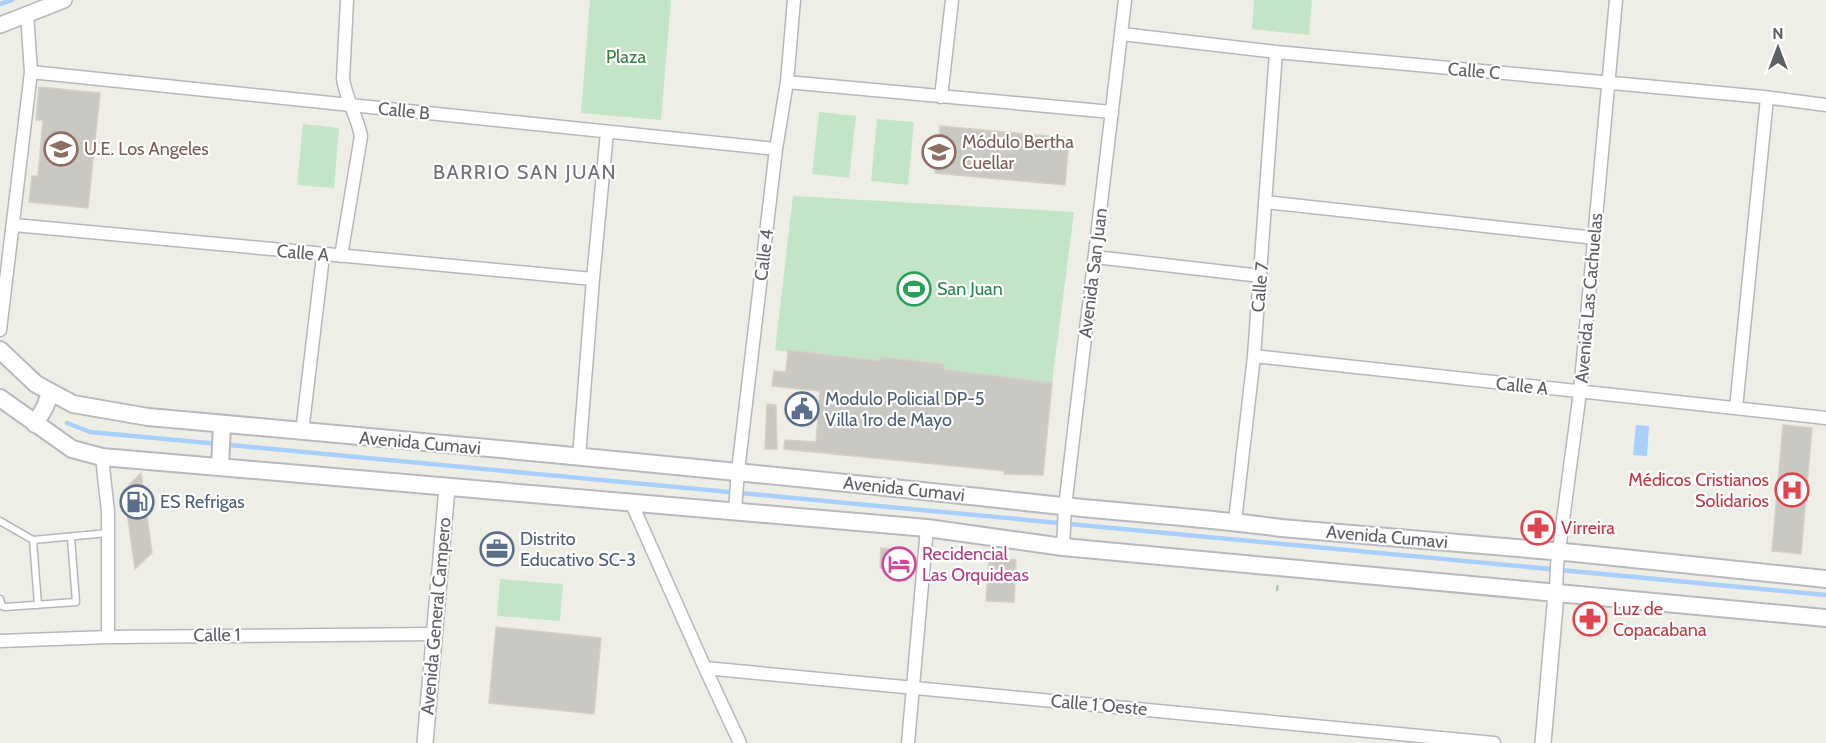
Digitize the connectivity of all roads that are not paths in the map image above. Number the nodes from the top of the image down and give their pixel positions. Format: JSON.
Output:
{"nodes":[{"id":1,"x":64,"y":0,"type":"edge"},
{"id":2,"x":347,"y":0,"type":"edge"},
{"id":3,"x":794,"y":0,"type":"edge"},
{"id":4,"x":952,"y":0,"type":"edge"},
{"id":5,"x":1125,"y":0,"type":"edge"},
{"id":6,"x":1616,"y":0,"type":"edge"},
{"id":7,"x":27,"y":14,"type":"junction"},
{"id":8,"x":0,"y":25,"type":"edge"},
{"id":9,"x":1122,"y":34,"type":"junction"},
{"id":10,"x":1276,"y":52,"type":"junction"},
{"id":11,"x":31,"y":72,"type":"junction"},
{"id":12,"x":787,"y":82,"type":"junction"},
{"id":13,"x":1607,"y":84,"type":"junction"},
{"id":14,"x":941,"y":97,"type":"junction"},
{"id":15,"x":1767,"y":98,"type":"junction"},
{"id":16,"x":1826,"y":105,"type":"edge"},
{"id":17,"x":353,"y":106,"type":"junction"},
{"id":18,"x":1112,"y":112,"type":"junction"},
{"id":19,"x":607,"y":132,"type":"junction"},
{"id":20,"x":776,"y":149,"type":"junction"},
{"id":21,"x":1266,"y":202,"type":"junction"},
{"id":22,"x":14,"y":225,"type":"junction"},
{"id":23,"x":1595,"y":237,"type":"junction"},
{"id":24,"x":323,"y":256,"type":"junction"},
{"id":25,"x":341,"y":256,"type":"junction"},
{"id":26,"x":1095,"y":257,"type":"junction"},
{"id":27,"x":1261,"y":276,"type":"junction"},
{"id":28,"x":593,"y":279,"type":"junction"},
{"id":29,"x":0,"y":330,"type":"edge"},
{"id":30,"x":0,"y":350,"type":"edge"},
{"id":31,"x":1254,"y":356,"type":"junction"},
{"id":32,"x":1580,"y":392,"type":"junction"},
{"id":33,"x":50,"y":393,"type":"junction"},
{"id":34,"x":0,"y":398,"type":"edge"},
{"id":35,"x":1736,"y":408,"type":"junction"},
{"id":36,"x":1826,"y":418,"type":"edge"},
{"id":37,"x":35,"y":424,"type":"junction"},
{"id":38,"x":222,"y":428,"type":"junction"},
{"id":39,"x":302,"y":432,"type":"junction"},
{"id":40,"x":102,"y":457,"type":"junction"},
{"id":41,"x":579,"y":457,"type":"junction"},
{"id":42,"x":220,"y":461,"type":"junction"},
{"id":43,"x":738,"y":477,"type":"junction"},
{"id":44,"x":447,"y":488,"type":"junction"},
{"id":45,"x":631,"y":502,"type":"junction"},
{"id":46,"x":736,"y":504,"type":"junction"},
{"id":47,"x":1065,"y":512,"type":"junction"},
{"id":48,"x":0,"y":521,"type":"edge"},
{"id":49,"x":1235,"y":521,"type":"junction"},
{"id":50,"x":927,"y":528,"type":"junction"},
{"id":51,"x":108,"y":533,"type":"junction"},
{"id":52,"x":71,"y":538,"type":"junction"},
{"id":53,"x":33,"y":540,"type":"junction"},
{"id":54,"x":1063,"y":543,"type":"junction"},
{"id":55,"x":1558,"y":558,"type":"junction"},
{"id":56,"x":1826,"y":579,"type":"edge"},
{"id":57,"x":1556,"y":591,"type":"junction"},
{"id":58,"x":0,"y":599,"type":"edge"},
{"id":59,"x":38,"y":605,"type":"junction"},
{"id":60,"x":1826,"y":618,"type":"edge"},
{"id":61,"x":435,"y":634,"type":"junction"},
{"id":62,"x":108,"y":637,"type":"junction"},
{"id":63,"x":0,"y":641,"type":"edge"},
{"id":64,"x":705,"y":668,"type":"junction"},
{"id":65,"x":913,"y":688,"type":"junction"},
{"id":66,"x":425,"y":743,"type":"edge"},
{"id":67,"x":740,"y":743,"type":"edge"},
{"id":68,"x":908,"y":743,"type":"edge"},
{"id":69,"x":1494,"y":743,"type":"edge"},
{"id":70,"x":1544,"y":743,"type":"edge"}],
"edges":[{"from":1,"to":7,"type":"street"},
{"from":2,"to":17,"type":"street"},
{"from":3,"to":12,"type":"street","name":"Calle 4"},
{"from":4,"to":14,"type":"street"},
{"from":5,"to":9,"type":"street","name":"Avenida San Juan"},
{"from":6,"to":13,"type":"street","name":"Avenida Las Cachuelas"},
{"from":7,"to":8,"type":"street"},
{"from":7,"to":11,"type":"street"},
{"from":9,"to":10,"type":"street","name":"Calle C"},
{"from":9,"to":18,"type":"street","name":"Avenida San Juan"},
{"from":10,"to":13,"type":"street","name":"Calle C"},
{"from":10,"to":21,"type":"street","name":"Calle 7"},
{"from":11,"to":17,"type":"street","name":"Calle B"},
{"from":11,"to":22,"type":"street"},
{"from":12,"to":14,"type":"street"},
{"from":12,"to":20,"type":"street","name":"Calle 4"},
{"from":13,"to":15,"type":"street","name":"Calle C"},
{"from":13,"to":23,"type":"street","name":"Avenida Las Cachuelas"},
{"from":14,"to":18,"type":"street"},
{"from":15,"to":16,"type":"street","name":"Calle C"},
{"from":15,"to":35,"type":"street"},
{"from":17,"to":19,"type":"street","name":"Calle B"},
{"from":17,"to":25,"type":"street"},
{"from":18,"to":26,"type":"street","name":"Avenida San Juan"},
{"from":19,"to":20,"type":"street","name":"Calle B"},
{"from":19,"to":28,"type":"street"},
{"from":20,"to":43,"type":"street","name":"Calle 4"},
{"from":21,"to":23,"type":"street"},
{"from":21,"to":27,"type":"street","name":"Calle 7"},
{"from":22,"to":24,"type":"street","name":"Calle A"},
{"from":22,"to":29,"type":"street"},
{"from":23,"to":32,"type":"street","name":"Avenida Las Cachuelas"},
{"from":24,"to":25,"type":"street","name":"Calle A"},
{"from":24,"to":39,"type":"street"},
{"from":25,"to":28,"type":"street","name":"Calle A"},
{"from":26,"to":27,"type":"street"},
{"from":26,"to":47,"type":"street","name":"Avenida San Juan"},
{"from":27,"to":31,"type":"street","name":"Calle 7"},
{"from":28,"to":41,"type":"street"},
{"from":30,"to":33,"type":"main road","name":"Avenida Cumavi"},
{"from":31,"to":32,"type":"street","name":"Calle A"},
{"from":31,"to":49,"type":"street","name":"Calle 7"},
{"from":32,"to":35,"type":"street","name":"Calle A"},
{"from":32,"to":55,"type":"street","name":"Avenida Las Cachuelas"},
{"from":33,"to":37,"type":"main road"},
{"from":33,"to":38,"type":"main road","name":"Avenida Cumavi"},
{"from":34,"to":37,"type":"main road","name":"Avenida Cumavi"},
{"from":35,"to":36,"type":"street","name":"Calle A"},
{"from":37,"to":40,"type":"main road","name":"Avenida Cumavi"},
{"from":38,"to":39,"type":"main road","name":"Avenida Cumavi"},
{"from":38,"to":42,"type":"main road"},
{"from":39,"to":41,"type":"main road","name":"Avenida Cumavi"},
{"from":40,"to":42,"type":"main road","name":"Avenida Cumavi"},
{"from":40,"to":51,"type":"street"},
{"from":41,"to":43,"type":"main road","name":"Avenida Cumavi"},
{"from":42,"to":44,"type":"main road","name":"Avenida Cumavi"},
{"from":43,"to":46,"type":"street","name":"Calle 4"},
{"from":43,"to":47,"type":"main road","name":"Avenida Cumavi"},
{"from":44,"to":45,"type":"main road","name":"Avenida Cumavi"},
{"from":44,"to":61,"type":"street","name":"Avenida General Campero"},
{"from":45,"to":46,"type":"main road","name":"Avenida Cumavi"},
{"from":45,"to":64,"type":"street"},
{"from":46,"to":50,"type":"main road","name":"Avenida Cumavi"},
{"from":47,"to":49,"type":"main road","name":"Avenida Cumavi"},
{"from":47,"to":54,"type":"street","name":"Avenida San Juan"},
{"from":48,"to":53,"type":"lane"},
{"from":49,"to":55,"type":"main road","name":"Avenida Cumavi"},
{"from":50,"to":54,"type":"main road","name":"Avenida Cumavi"},
{"from":50,"to":65,"type":"street"},
{"from":51,"to":52,"type":"lane"},
{"from":51,"to":62,"type":"street"},
{"from":52,"to":53,"type":"lane"},
{"from":52,"to":59,"type":"lane"},
{"from":53,"to":59,"type":"lane"},
{"from":54,"to":57,"type":"main road","name":"Avenida Cumavi"},
{"from":55,"to":56,"type":"main road","name":"Avenida Cumavi"},
{"from":55,"to":57,"type":"street","name":"Avenida Las Cachuelas"},
{"from":57,"to":60,"type":"main road","name":"Avenida Cumavi"},
{"from":57,"to":70,"type":"street"},
{"from":58,"to":59,"type":"lane"},
{"from":61,"to":62,"type":"street","name":"Calle 1"},
{"from":61,"to":66,"type":"street","name":"Avenida General Campero"},
{"from":62,"to":63,"type":"street","name":"Calle 1"},
{"from":64,"to":65,"type":"street","name":"Calle 1 Oeste"},
{"from":64,"to":67,"type":"street"},
{"from":65,"to":68,"type":"street"},
{"from":65,"to":69,"type":"street","name":"Calle 1 Oeste"}]}
